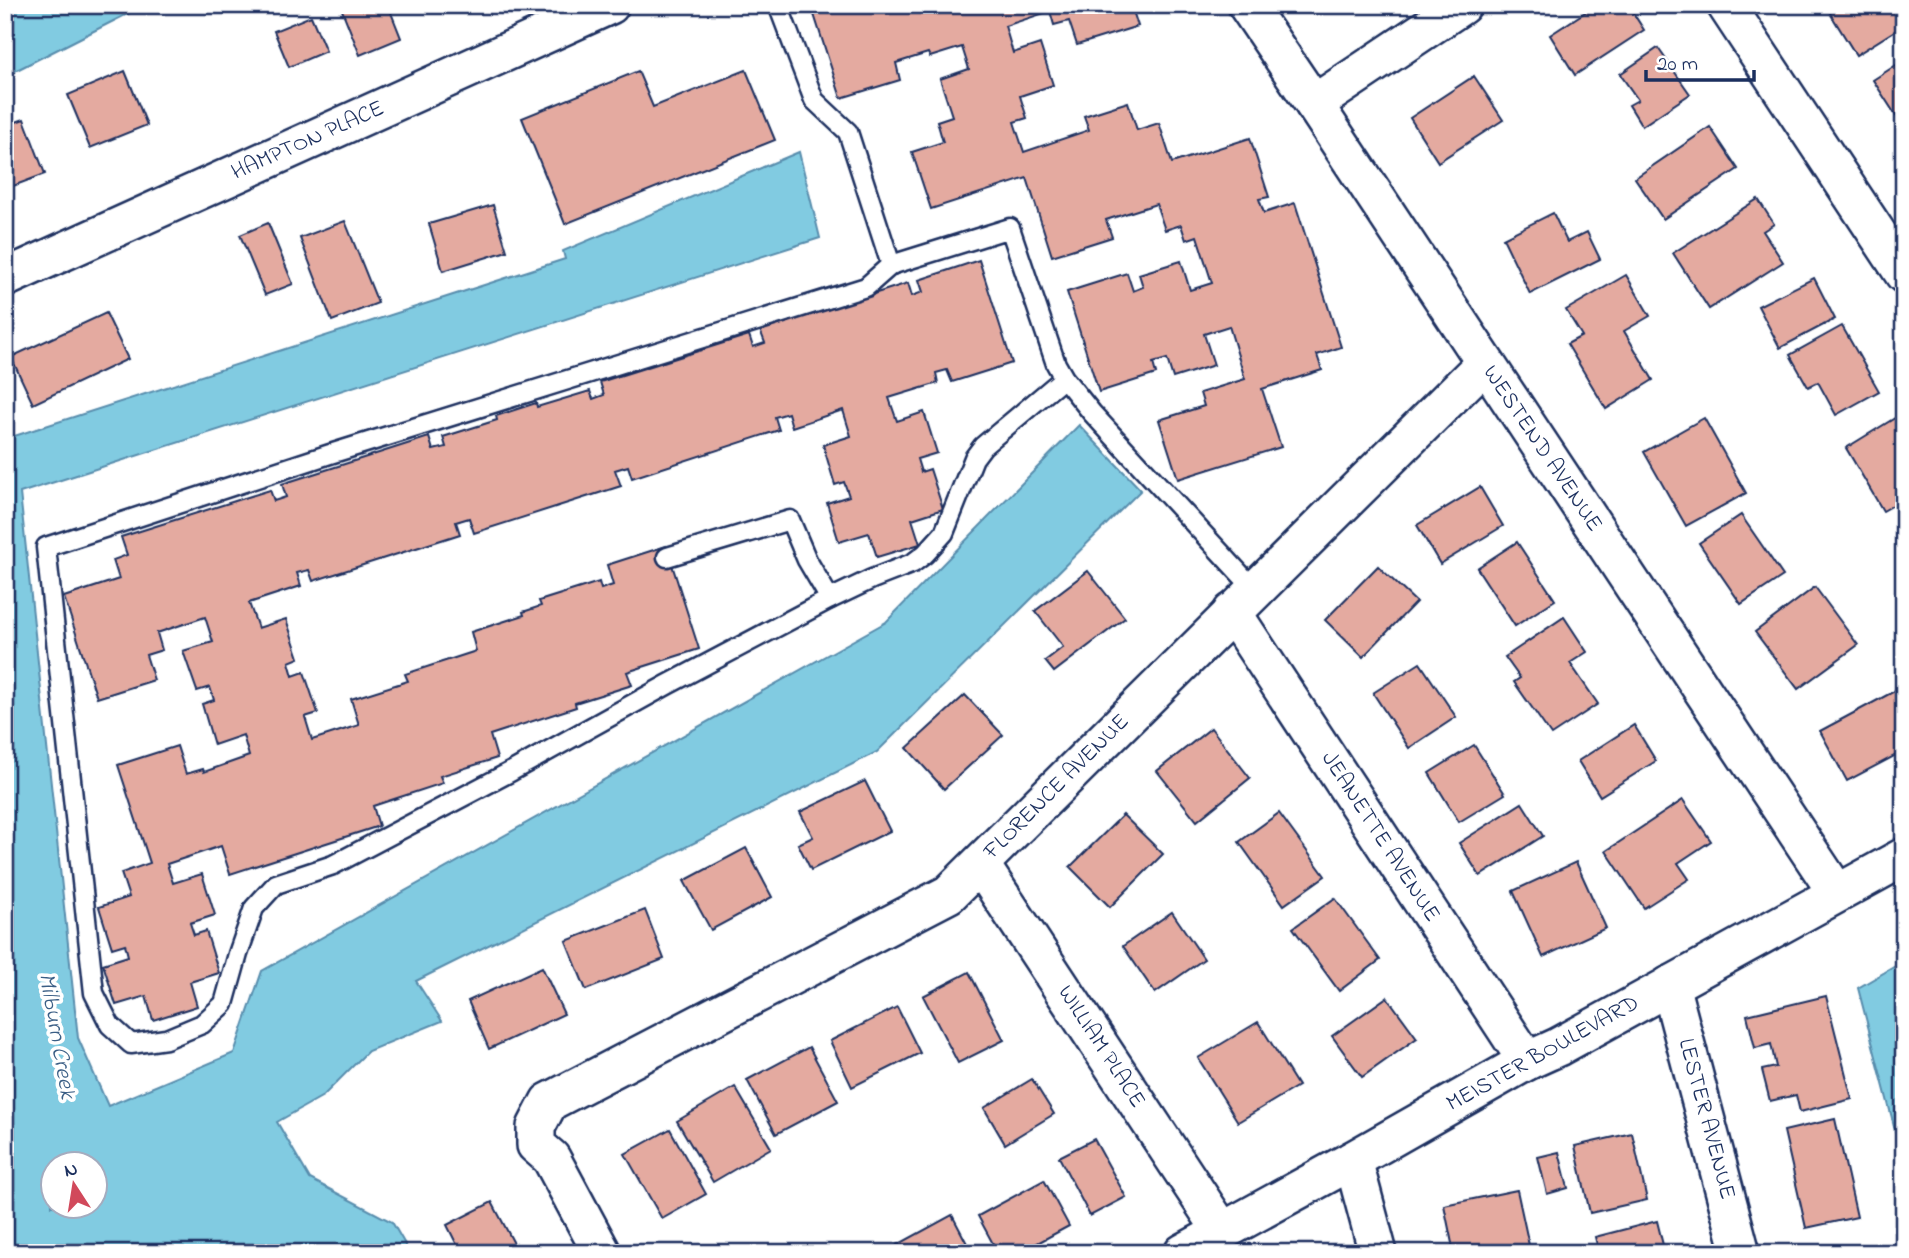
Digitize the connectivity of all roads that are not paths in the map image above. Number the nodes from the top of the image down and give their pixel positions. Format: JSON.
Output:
{"nodes":[{"id":1,"x":610,"y":5,"type":"edge"},
{"id":2,"x":778,"y":5,"type":"edge"},
{"id":3,"x":1247,"y":5,"type":"edge"},
{"id":4,"x":1462,"y":5,"type":"edge"},
{"id":5,"x":1726,"y":5,"type":"edge"},
{"id":6,"x":1314,"y":104,"type":"junction"},
{"id":7,"x":891,"y":265,"type":"junction"},
{"id":8,"x":1904,"y":274,"type":"edge"},
{"id":9,"x":5,"y":278,"type":"edge"},
{"id":10,"x":1485,"y":363,"type":"junction"},
{"id":11,"x":1064,"y":378,"type":"junction"},
{"id":12,"x":667,"y":557,"type":"dead end"},
{"id":13,"x":830,"y":599,"type":"junction"},
{"id":14,"x":1243,"y":601,"type":"junction"},
{"id":15,"x":1904,"y":857,"type":"edge"},
{"id":16,"x":980,"y":864,"type":"junction"},
{"id":17,"x":1837,"y":893,"type":"junction"},
{"id":18,"x":1670,"y":985,"type":"junction"},
{"id":19,"x":1527,"y":1061,"type":"junction"},
{"id":20,"x":1353,"y":1160,"type":"junction"},
{"id":21,"x":1222,"y":1231,"type":"junction"},
{"id":22,"x":601,"y":1253,"type":"edge"},
{"id":23,"x":1183,"y":1253,"type":"edge"},
{"id":24,"x":1378,"y":1253,"type":"edge"},
{"id":25,"x":1741,"y":1253,"type":"edge"}],
"edges":[{"from":1,"to":9,"type":"street","name":"HAMPTON PLACE"},
{"from":2,"to":7,"type":"lane"},
{"from":3,"to":6,"type":"street","name":"WESTEND AVENUE"},
{"from":4,"to":6,"type":"street"},
{"from":5,"to":8,"type":"street"},
{"from":6,"to":10,"type":"street","name":"WESTEND AVENUE"},
{"from":7,"to":11,"type":"lane"},
{"from":7,"to":13,"type":"lane"},
{"from":10,"to":14,"type":"street","name":"FLORENCE AVENUE"},
{"from":10,"to":17,"type":"street","name":"WESTEND AVENUE"},
{"from":11,"to":13,"type":"lane"},
{"from":11,"to":14,"type":"lane"},
{"from":12,"to":13,"type":"lane"},
{"from":14,"to":16,"type":"street","name":"FLORENCE AVENUE"},
{"from":14,"to":19,"type":"street","name":"JEANETTE AVENUE"},
{"from":15,"to":17,"type":"street","name":"MEISTER BOULEVARD"},
{"from":16,"to":21,"type":"street","name":"WILLIAM PLACE"},
{"from":16,"to":22,"type":"street","name":"FLORENCE AVENUE"},
{"from":17,"to":18,"type":"street","name":"MEISTER BOULEVARD"},
{"from":18,"to":19,"type":"street","name":"MEISTER BOULEVARD"},
{"from":18,"to":25,"type":"street","name":"LESTER AVENUE"},
{"from":19,"to":20,"type":"street","name":"MEISTER BOULEVARD"},
{"from":20,"to":21,"type":"street","name":"MEISTER BOULEVARD"},
{"from":20,"to":24,"type":"street"},
{"from":21,"to":23,"type":"street","name":"MEISTER BOULEVARD"}]}
